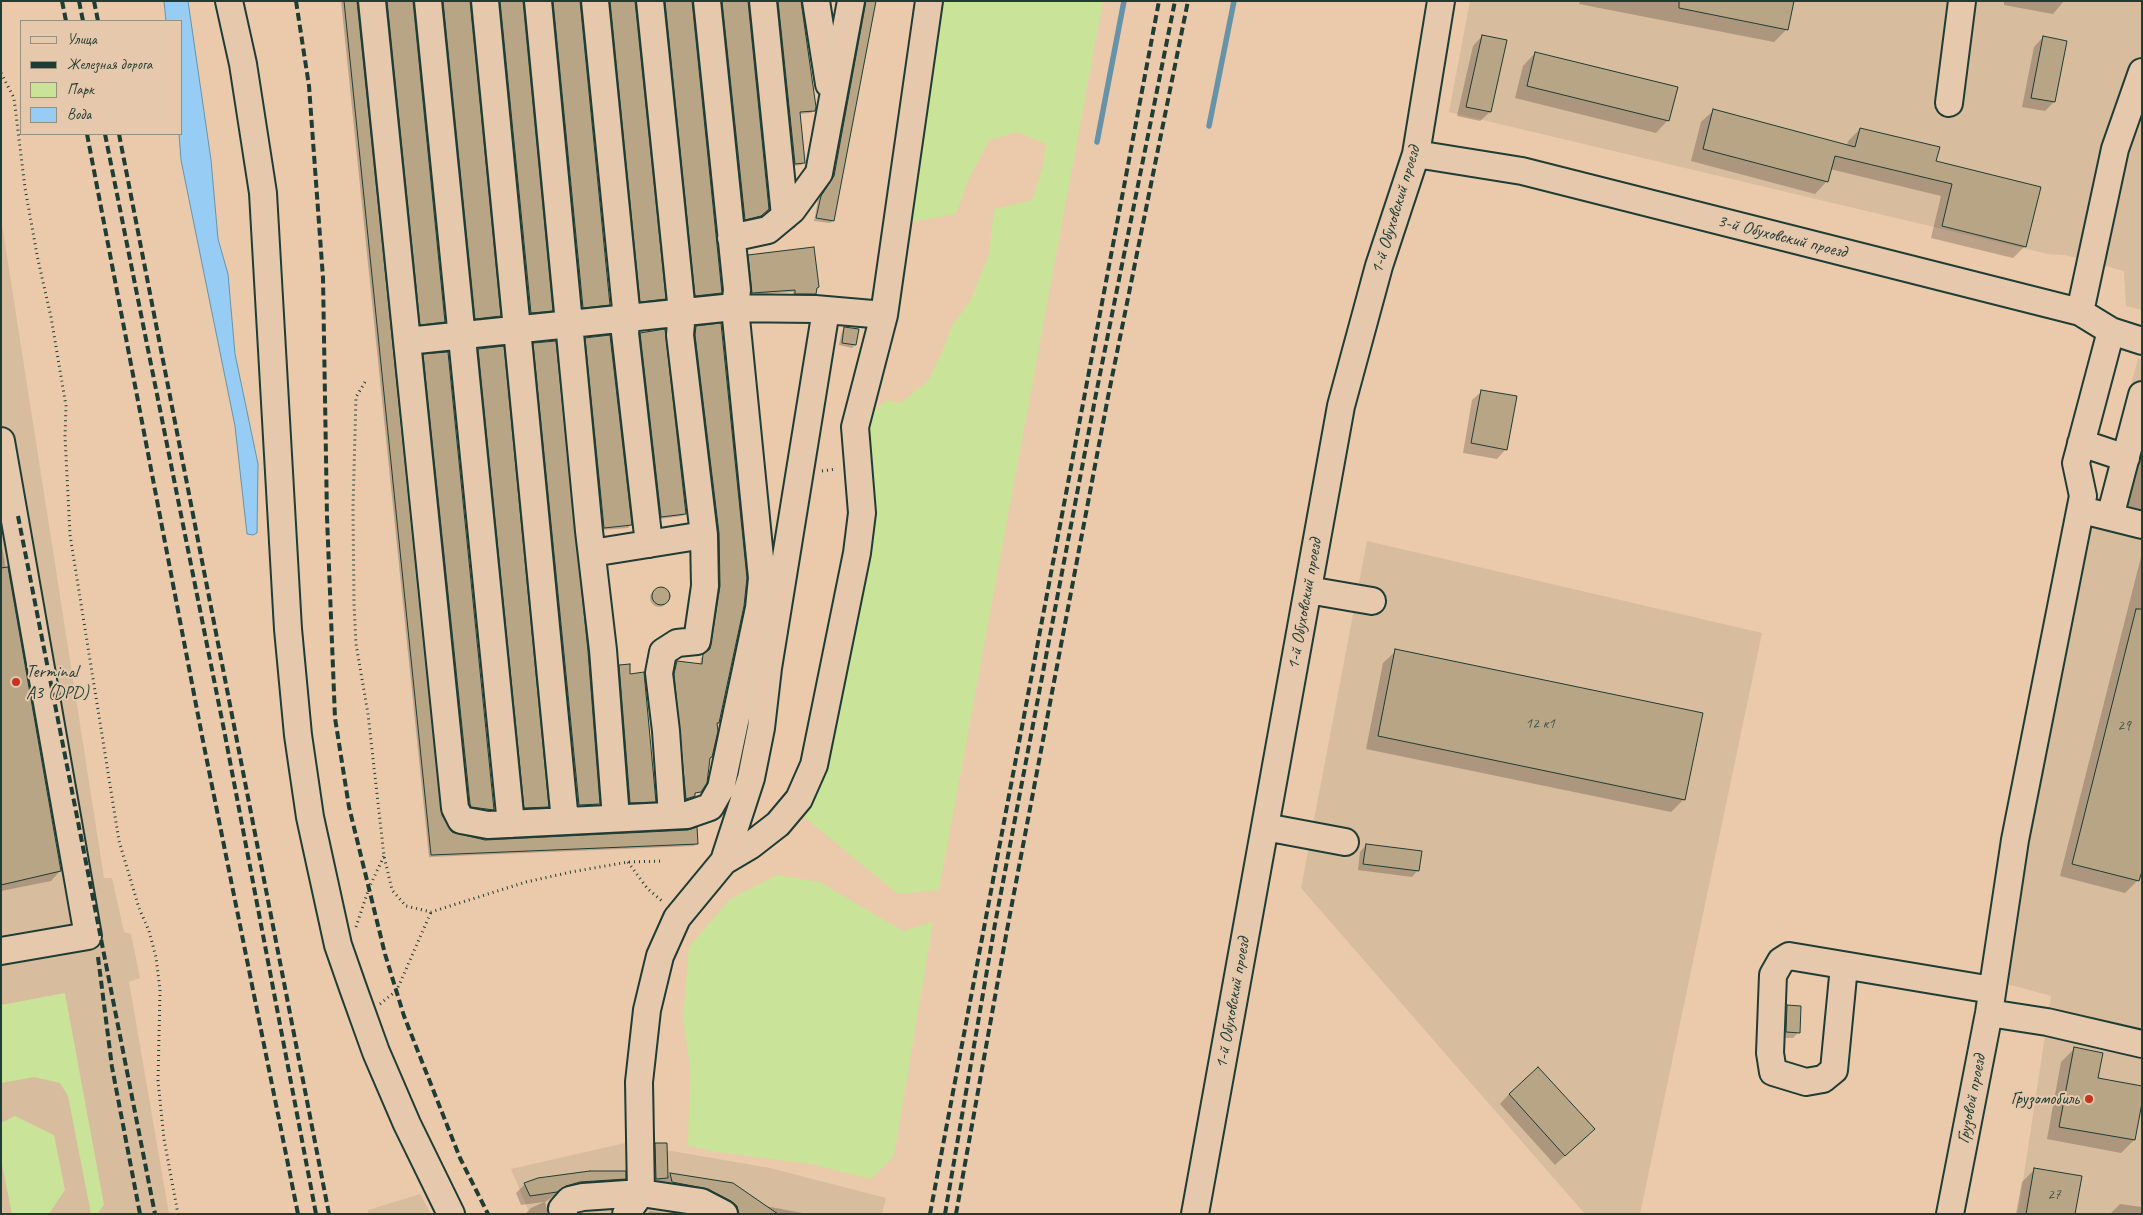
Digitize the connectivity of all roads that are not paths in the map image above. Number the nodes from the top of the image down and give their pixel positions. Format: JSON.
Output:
{"nodes":[{"id":1,"x":229,"y":1,"type":"edge"},
{"id":2,"x":372,"y":1,"type":"edge"},
{"id":3,"x":428,"y":1,"type":"edge"},
{"id":4,"x":485,"y":1,"type":"edge"},
{"id":5,"x":538,"y":1,"type":"edge"},
{"id":6,"x":595,"y":1,"type":"edge"},
{"id":7,"x":650,"y":1,"type":"edge"},
{"id":8,"x":707,"y":1,"type":"edge"},
{"id":9,"x":763,"y":1,"type":"edge"},
{"id":10,"x":816,"y":1,"type":"edge"},
{"id":11,"x":851,"y":1,"type":"edge"},
{"id":12,"x":929,"y":1,"type":"edge"},
{"id":13,"x":1441,"y":1,"type":"edge"},
{"id":14,"x":1962,"y":1,"type":"edge"},
{"id":15,"x":2142,"y":72,"type":"edge"},
{"id":16,"x":1950,"y":103,"type":"dead end"},
{"id":17,"x":832,"y":104,"type":"junction"},
{"id":18,"x":1416,"y":154,"type":"junction"},
{"id":19,"x":785,"y":216,"type":"junction"},
{"id":20,"x":731,"y":238,"type":"junction"},
{"id":21,"x":734,"y":308,"type":"junction"},
{"id":22,"x":826,"y":310,"type":"junction"},
{"id":23,"x":682,"y":312,"type":"junction"},
{"id":24,"x":2080,"y":312,"type":"junction"},
{"id":25,"x":884,"y":315,"type":"junction"},
{"id":26,"x":627,"y":319,"type":"junction"},
{"id":27,"x":569,"y":326,"type":"junction"},
{"id":28,"x":2111,"y":330,"type":"junction"},
{"id":29,"x":516,"y":331,"type":"junction"},
{"id":30,"x":462,"y":336,"type":"junction"},
{"id":31,"x":407,"y":341,"type":"junction"},
{"id":32,"x":2142,"y":341,"type":"edge"},
{"id":33,"x":2142,"y":395,"type":"edge"},
{"id":34,"x":1,"y":441,"type":"edge"},
{"id":35,"x":2081,"y":443,"type":"junction"},
{"id":36,"x":2126,"y":458,"type":"junction"},
{"id":37,"x":2080,"y":510,"type":"junction"},
{"id":38,"x":2110,"y":517,"type":"junction"},
{"id":39,"x":2142,"y":524,"type":"edge"},
{"id":40,"x":704,"y":535,"type":"junction"},
{"id":41,"x":649,"y":544,"type":"junction"},
{"id":42,"x":592,"y":553,"type":"junction"},
{"id":43,"x":1308,"y":590,"type":"junction"},
{"id":44,"x":1372,"y":601,"type":"dead end"},
{"id":45,"x":672,"y":815,"type":"junction"},
{"id":46,"x":616,"y":818,"type":"junction"},
{"id":47,"x":565,"y":821,"type":"junction"},
{"id":48,"x":511,"y":824,"type":"junction"},
{"id":49,"x":1265,"y":827,"type":"junction"},
{"id":50,"x":1345,"y":842,"type":"dead end"},
{"id":51,"x":724,"y":861,"type":"junction"},
{"id":52,"x":1,"y":952,"type":"edge"},
{"id":53,"x":1844,"y":966,"type":"junction"},
{"id":54,"x":1991,"y":995,"type":"junction"},
{"id":55,"x":2142,"y":1044,"type":"edge"},
{"id":56,"x":641,"y":1193,"type":"junction"},
{"id":57,"x":678,"y":1206,"type":"edge"},
{"id":58,"x":451,"y":1214,"type":"edge"},
{"id":59,"x":564,"y":1214,"type":"edge"},
{"id":60,"x":626,"y":1214,"type":"edge"},
{"id":61,"x":724,"y":1214,"type":"edge"},
{"id":62,"x":1195,"y":1214,"type":"edge"},
{"id":63,"x":1950,"y":1214,"type":"edge"}],
"edges":[{"from":1,"to":58,"type":"street"},
{"from":2,"to":31,"type":"street"},
{"from":3,"to":30,"type":"street"},
{"from":4,"to":29,"type":"street"},
{"from":5,"to":27,"type":"street"},
{"from":6,"to":26,"type":"street"},
{"from":7,"to":23,"type":"street"},
{"from":8,"to":20,"type":"street"},
{"from":9,"to":19,"type":"street"},
{"from":10,"to":17,"type":"street"},
{"from":11,"to":17,"type":"street"},
{"from":12,"to":25,"type":"street"},
{"from":13,"to":18,"type":"street","name":"1-й Обуховский проезд"},
{"from":14,"to":16,"type":"street"},
{"from":15,"to":24,"type":"street"},
{"from":17,"to":19,"type":"street"},
{"from":18,"to":24,"type":"street","name":"3-й Обуховский проезд"},
{"from":18,"to":43,"type":"street","name":"1-й Обуховский проезд"},
{"from":19,"to":20,"type":"street"},
{"from":20,"to":21,"type":"street"},
{"from":21,"to":22,"type":"street"},
{"from":21,"to":23,"type":"street"},
{"from":21,"to":45,"type":"street"},
{"from":22,"to":25,"type":"street"},
{"from":22,"to":51,"type":"street"},
{"from":23,"to":26,"type":"street"},
{"from":23,"to":40,"type":"street"},
{"from":24,"to":28,"type":"street","name":"3-й Обуховский проезд"},
{"from":25,"to":51,"type":"street"},
{"from":26,"to":27,"type":"street"},
{"from":26,"to":41,"type":"street"},
{"from":27,"to":29,"type":"street"},
{"from":27,"to":42,"type":"street"},
{"from":28,"to":32,"type":"street","name":"3-й Обуховский проезд"},
{"from":28,"to":35,"type":"street","name":"Грузовой проезд"},
{"from":29,"to":30,"type":"street"},
{"from":29,"to":47,"type":"street"},
{"from":30,"to":31,"type":"street"},
{"from":30,"to":48,"type":"street"},
{"from":31,"to":48,"type":"street"},
{"from":33,"to":36,"type":"street"},
{"from":34,"to":52,"type":"street"},
{"from":35,"to":36,"type":"street"},
{"from":35,"to":37,"type":"street","name":"Грузовой проезд"},
{"from":36,"to":38,"type":"street"},
{"from":37,"to":38,"type":"street"},
{"from":37,"to":54,"type":"street","name":"Грузовой проезд"},
{"from":38,"to":39,"type":"street"},
{"from":40,"to":41,"type":"street"},
{"from":40,"to":45,"type":"street"},
{"from":41,"to":42,"type":"street"},
{"from":42,"to":46,"type":"street"},
{"from":43,"to":44,"type":"street"},
{"from":43,"to":49,"type":"street","name":"1-й Обуховский проезд"},
{"from":45,"to":46,"type":"street"},
{"from":46,"to":47,"type":"street"},
{"from":47,"to":48,"type":"street"},
{"from":49,"to":50,"type":"street"},
{"from":49,"to":62,"type":"street","name":"1-й Обуховский проезд"},
{"from":51,"to":56,"type":"street"},
{"from":53,"to":53,"type":"street"},
{"from":53,"to":54,"type":"street"},
{"from":54,"to":55,"type":"street"},
{"from":54,"to":63,"type":"street","name":"Грузовой проезд"},
{"from":56,"to":57,"type":"street"},
{"from":56,"to":59,"type":"street"},
{"from":56,"to":60,"type":"street"},
{"from":57,"to":61,"type":"street"}]}
